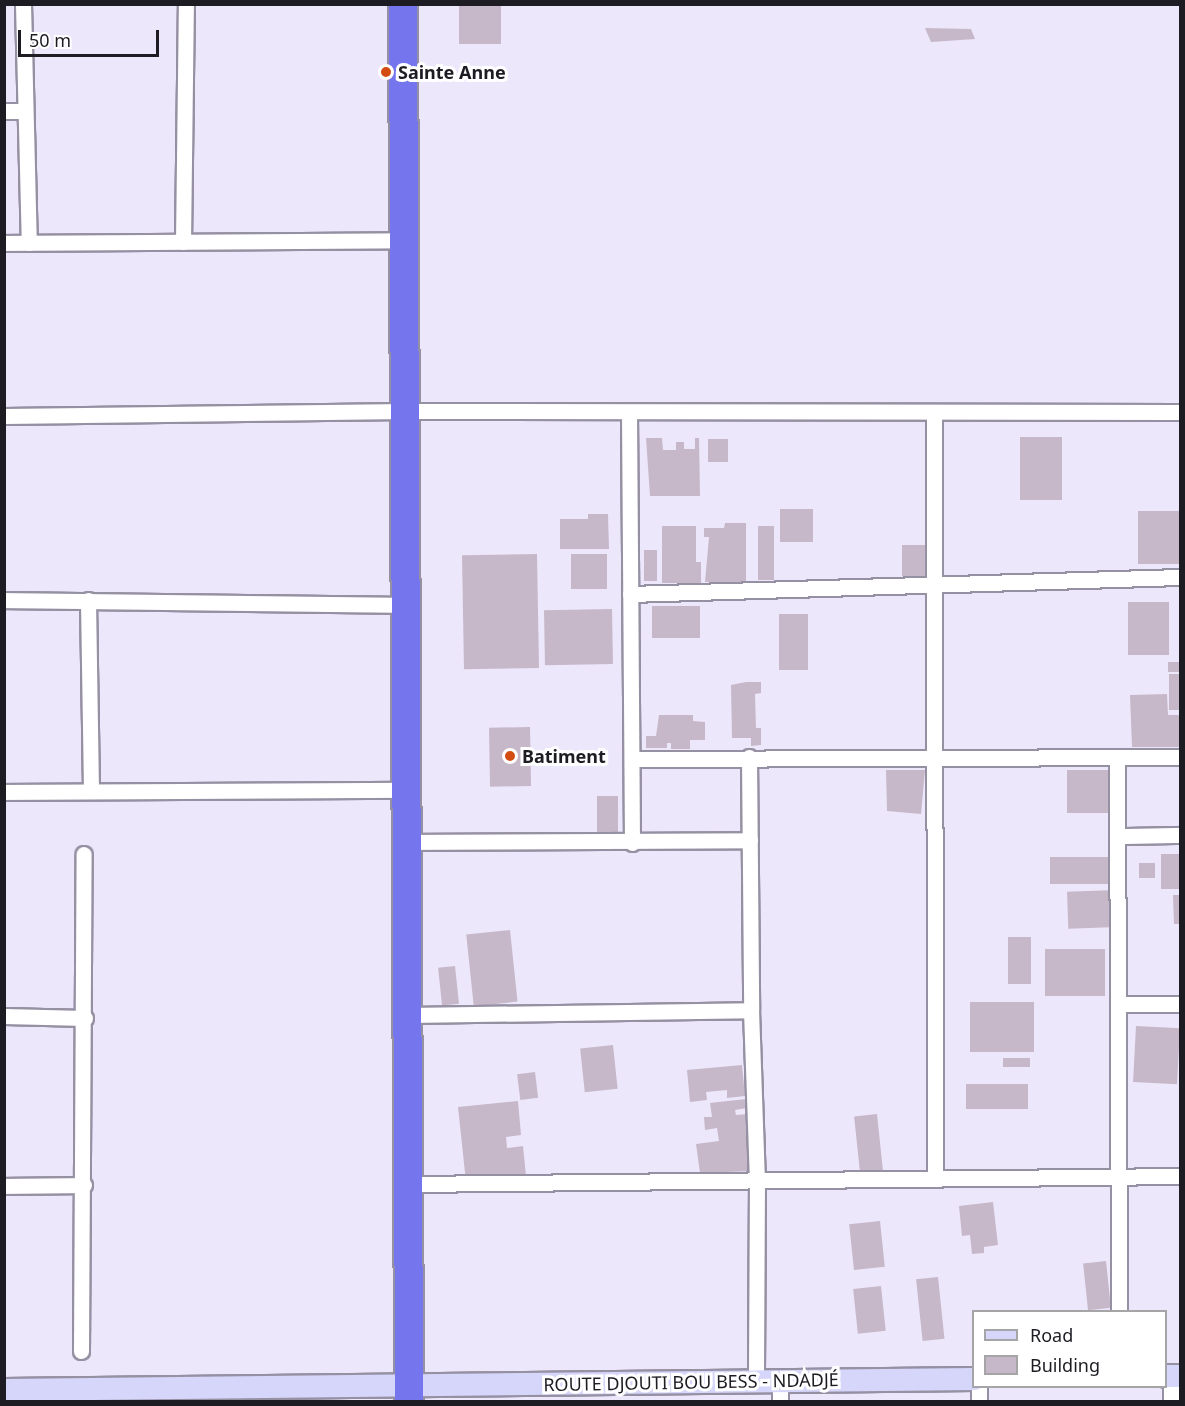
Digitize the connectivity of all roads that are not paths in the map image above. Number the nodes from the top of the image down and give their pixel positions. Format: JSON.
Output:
{"nodes":[{"id":1,"x":23,"y":4,"type":"edge"},
{"id":2,"x":186,"y":4,"type":"edge"},
{"id":3,"x":403,"y":4,"type":"edge"},
{"id":4,"x":4,"y":111,"type":"edge"},
{"id":5,"x":23,"y":111,"type":"junction"},
{"id":6,"x":405,"y":240,"type":"junction"},
{"id":7,"x":183,"y":242,"type":"junction"},
{"id":8,"x":4,"y":243,"type":"edge"},
{"id":9,"x":29,"y":243,"type":"junction"},
{"id":10,"x":405,"y":411,"type":"junction"},
{"id":11,"x":629,"y":412,"type":"junction"},
{"id":12,"x":1180,"y":412,"type":"edge"},
{"id":13,"x":934,"y":413,"type":"junction"},
{"id":14,"x":4,"y":416,"type":"edge"},
{"id":15,"x":1180,"y":577,"type":"edge"},
{"id":16,"x":934,"y":584,"type":"junction"},
{"id":17,"x":630,"y":594,"type":"junction"},
{"id":18,"x":4,"y":600,"type":"edge"},
{"id":19,"x":88,"y":600,"type":"junction"},
{"id":20,"x":406,"y":604,"type":"junction"},
{"id":21,"x":749,"y":757,"type":"junction"},
{"id":22,"x":1180,"y":757,"type":"edge"},
{"id":23,"x":633,"y":759,"type":"junction"},
{"id":24,"x":933,"y":760,"type":"junction"},
{"id":25,"x":1117,"y":760,"type":"junction"},
{"id":26,"x":406,"y":790,"type":"junction"},
{"id":27,"x":91,"y":791,"type":"junction"},
{"id":28,"x":4,"y":792,"type":"edge"},
{"id":29,"x":1180,"y":835,"type":"edge"},
{"id":30,"x":1120,"y":836,"type":"junction"},
{"id":31,"x":750,"y":840,"type":"junction"},
{"id":32,"x":405,"y":842,"type":"junction"},
{"id":33,"x":632,"y":843,"type":"junction"},
{"id":34,"x":84,"y":854,"type":"dead end"},
{"id":35,"x":1119,"y":1004,"type":"junction"},
{"id":36,"x":1180,"y":1004,"type":"edge"},
{"id":37,"x":751,"y":1010,"type":"junction"},
{"id":38,"x":408,"y":1015,"type":"junction"},
{"id":39,"x":4,"y":1016,"type":"edge"},
{"id":40,"x":85,"y":1018,"type":"junction"},
{"id":41,"x":1180,"y":1176,"type":"edge"},
{"id":42,"x":1119,"y":1177,"type":"junction"},
{"id":43,"x":935,"y":1179,"type":"junction"},
{"id":44,"x":757,"y":1180,"type":"junction"},
{"id":45,"x":408,"y":1184,"type":"junction"},
{"id":46,"x":84,"y":1185,"type":"junction"},
{"id":47,"x":4,"y":1186,"type":"edge"},
{"id":48,"x":1119,"y":1310,"type":"edge"},
{"id":49,"x":81,"y":1352,"type":"dead end"},
{"id":50,"x":1172,"y":1376,"type":"edge"},
{"id":51,"x":972,"y":1379,"type":"edge"},
{"id":52,"x":756,"y":1381,"type":"junction"},
{"id":53,"x":4,"y":1390,"type":"edge"},
{"id":54,"x":780,"y":1391,"type":"edge"},
{"id":55,"x":409,"y":1394,"type":"edge"},
{"id":56,"x":55,"y":1395,"type":"edge"},
{"id":57,"x":1171,"y":1401,"type":"edge"}],
"edges":[{"from":1,"to":5,"type":"street"},
{"from":2,"to":7,"type":"street"},
{"from":3,"to":6,"type":"highway"},
{"from":4,"to":5,"type":"street"},
{"from":5,"to":9,"type":"street"},
{"from":6,"to":7,"type":"street"},
{"from":6,"to":10,"type":"highway"},
{"from":7,"to":9,"type":"street"},
{"from":8,"to":9,"type":"street"},
{"from":10,"to":11,"type":"street"},
{"from":10,"to":14,"type":"street"},
{"from":10,"to":20,"type":"highway"},
{"from":11,"to":13,"type":"street"},
{"from":11,"to":17,"type":"street"},
{"from":12,"to":13,"type":"street"},
{"from":13,"to":16,"type":"street"},
{"from":15,"to":16,"type":"street"},
{"from":16,"to":17,"type":"street"},
{"from":16,"to":24,"type":"street"},
{"from":17,"to":23,"type":"street"},
{"from":18,"to":19,"type":"street"},
{"from":19,"to":20,"type":"street"},
{"from":19,"to":27,"type":"street"},
{"from":20,"to":26,"type":"highway"},
{"from":21,"to":23,"type":"street"},
{"from":21,"to":24,"type":"street"},
{"from":21,"to":31,"type":"street"},
{"from":22,"to":25,"type":"street"},
{"from":23,"to":33,"type":"street"},
{"from":24,"to":25,"type":"street"},
{"from":24,"to":43,"type":"street"},
{"from":25,"to":30,"type":"street"},
{"from":26,"to":27,"type":"street"},
{"from":26,"to":32,"type":"highway"},
{"from":27,"to":28,"type":"street"},
{"from":29,"to":30,"type":"street"},
{"from":30,"to":35,"type":"street"},
{"from":31,"to":33,"type":"street"},
{"from":31,"to":37,"type":"street"},
{"from":32,"to":33,"type":"street"},
{"from":32,"to":38,"type":"highway"},
{"from":34,"to":40,"type":"street"},
{"from":35,"to":36,"type":"street"},
{"from":35,"to":42,"type":"street"},
{"from":37,"to":38,"type":"street"},
{"from":37,"to":44,"type":"street"},
{"from":38,"to":45,"type":"highway"},
{"from":39,"to":40,"type":"street"},
{"from":40,"to":46,"type":"street"},
{"from":41,"to":42,"type":"street"},
{"from":42,"to":43,"type":"street"},
{"from":42,"to":48,"type":"street"},
{"from":43,"to":44,"type":"street"},
{"from":44,"to":45,"type":"street"},
{"from":44,"to":52,"type":"street"},
{"from":45,"to":55,"type":"highway"},
{"from":46,"to":47,"type":"street"},
{"from":46,"to":49,"type":"street"},
{"from":50,"to":57,"type":"street"},
{"from":51,"to":54,"type":"main road","name":"ROUTE DJOUTI BOU BESS - NDADJÉ"},
{"from":52,"to":54,"type":"main road","name":"ROUTE DJOUTI BOU BESS - NDADJÉ"},
{"from":52,"to":55,"type":"main road","name":"ROUTE DJOUTI BOU BESS - NDADJÉ"},
{"from":53,"to":56,"type":"main road","name":"ROUTE DJOUTI BOU BESS - NDADJÉ"},
{"from":55,"to":56,"type":"main road","name":"ROUTE DJOUTI BOU BESS - NDADJÉ"}]}
